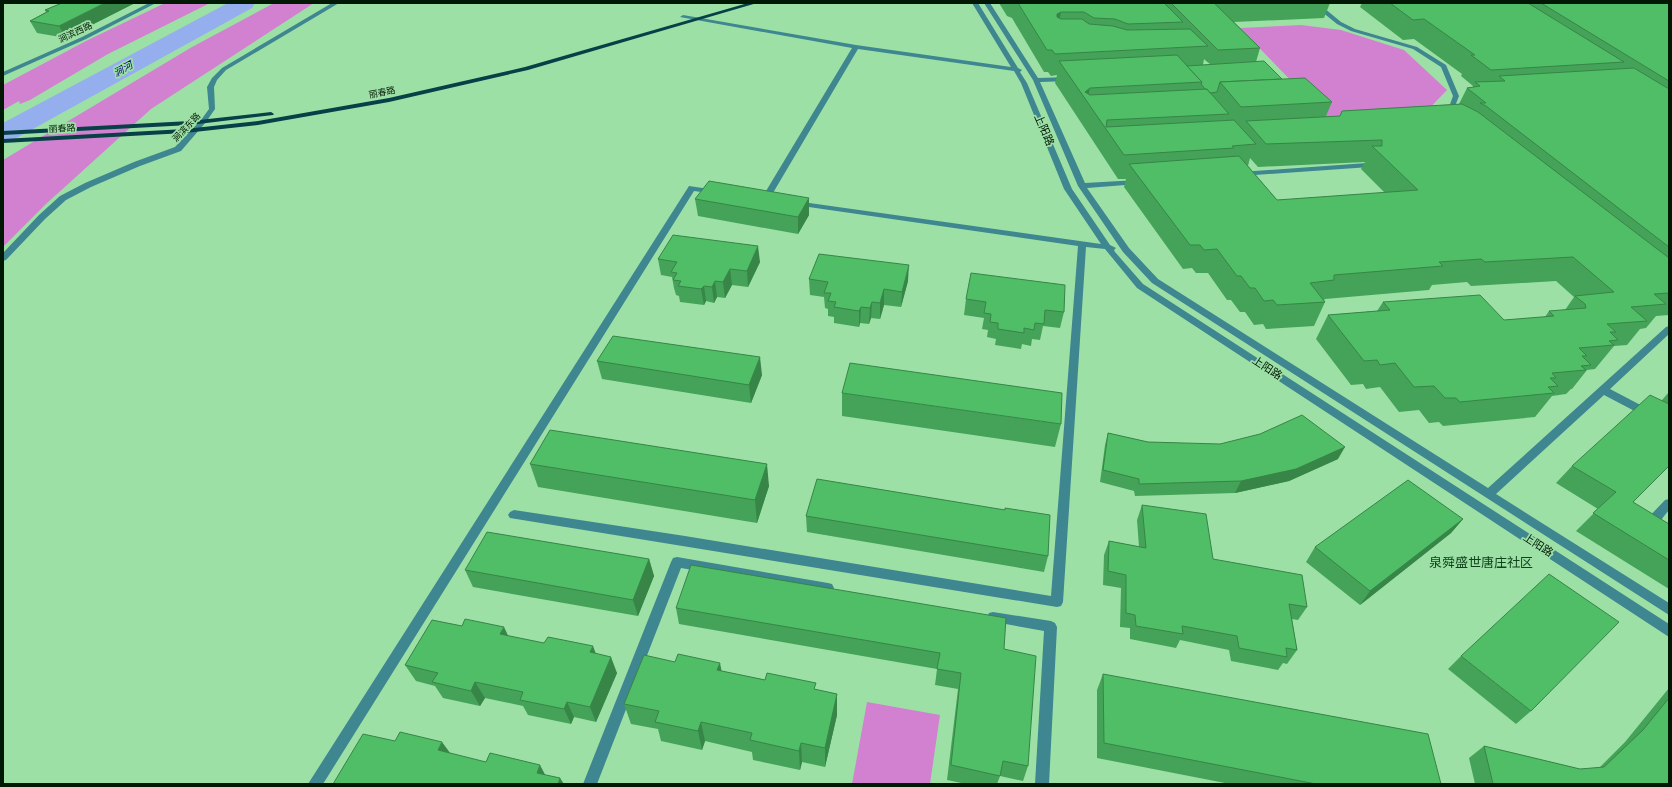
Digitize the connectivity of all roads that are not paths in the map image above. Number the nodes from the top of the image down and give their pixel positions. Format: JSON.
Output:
{"nodes":[{"id":1,"x":153,"y":3,"type":"edge"},
{"id":2,"x":336,"y":3,"type":"edge"},
{"id":3,"x":735,"y":3,"type":"edge"},
{"id":4,"x":754,"y":3,"type":"edge"},
{"id":5,"x":975,"y":3,"type":"edge"},
{"id":6,"x":987,"y":3,"type":"edge"},
{"id":7,"x":1314,"y":3,"type":"edge"},
{"id":8,"x":1320,"y":3,"type":"edge"},
{"id":9,"x":1306,"y":4,"type":"edge"},
{"id":10,"x":683,"y":17,"type":"junction"},
{"id":11,"x":696,"y":19,"type":"junction"},
{"id":12,"x":856,"y":47,"type":"junction"},
{"id":13,"x":1016,"y":69,"type":"junction"},
{"id":14,"x":1030,"y":71,"type":"junction"},
{"id":15,"x":3,"y":74,"type":"edge"},
{"id":16,"x":1074,"y":78,"type":"edge"},
{"id":17,"x":1036,"y":80,"type":"junction"},
{"id":18,"x":1464,"y":95,"type":"dead end"},
{"id":19,"x":1456,"y":96,"type":"junction"},
{"id":20,"x":204,"y":121,"type":"junction"},
{"id":21,"x":1447,"y":121,"type":"edge"},
{"id":22,"x":197,"y":129,"type":"junction"},
{"id":23,"x":3,"y":133,"type":"edge"},
{"id":24,"x":3,"y":141,"type":"edge"},
{"id":25,"x":1367,"y":165,"type":"dead end"},
{"id":26,"x":1233,"y":175,"type":"edge"},
{"id":27,"x":1145,"y":181,"type":"edge"},
{"id":28,"x":1082,"y":186,"type":"junction"},
{"id":29,"x":721,"y":192,"type":"edge"},
{"id":30,"x":751,"y":196,"type":"edge"},
{"id":31,"x":789,"y":202,"type":"edge"},
{"id":32,"x":1082,"y":245,"type":"junction"},
{"id":33,"x":1108,"y":248,"type":"junction"},
{"id":34,"x":1126,"y":250,"type":"junction"},
{"id":35,"x":3,"y":258,"type":"edge"},
{"id":36,"x":1669,"y":329,"type":"edge"},
{"id":37,"x":1602,"y":390,"type":"junction"},
{"id":38,"x":1669,"y":425,"type":"edge"},
{"id":39,"x":1489,"y":494,"type":"junction"},
{"id":40,"x":1669,"y":503,"type":"edge"},
{"id":41,"x":514,"y":514,"type":"dead end"},
{"id":42,"x":1649,"y":524,"type":"edge"},
{"id":43,"x":841,"y":590,"type":"edge"},
{"id":44,"x":1669,"y":610,"type":"edge"},
{"id":45,"x":981,"y":614,"type":"edge"},
{"id":46,"x":1669,"y":631,"type":"edge"},
{"id":47,"x":315,"y":784,"type":"edge"},
{"id":48,"x":590,"y":784,"type":"edge"},
{"id":49,"x":1042,"y":784,"type":"edge"}],
"edges":[{"from":1,"to":15,"type":"street","name":"涧滨西路"},
{"from":2,"to":20,"type":"street","name":"涧滨东路"},
{"from":3,"to":10,"type":"main road","name":"丽春路"},
{"from":4,"to":11,"type":"main road","name":"丽春路"},
{"from":5,"to":13,"type":"street","name":"上阳路"},
{"from":6,"to":14,"type":"street","name":"上阳路"},
{"from":7,"to":8,"type":"street"},
{"from":7,"to":9,"type":"street"},
{"from":7,"to":19,"type":"street"},
{"from":10,"to":11,"type":"street"},
{"from":10,"to":20,"type":"main road","name":"丽春路"},
{"from":11,"to":12,"type":"street"},
{"from":11,"to":22,"type":"main road","name":"丽春路"},
{"from":12,"to":13,"type":"street"},
{"from":12,"to":30,"type":"street"},
{"from":13,"to":14,"type":"street"},
{"from":13,"to":33,"type":"street","name":"上阳路"},
{"from":14,"to":17,"type":"street","name":"上阳路"},
{"from":16,"to":17,"type":"street"},
{"from":17,"to":28,"type":"street","name":"上阳路"},
{"from":18,"to":19,"type":"street"},
{"from":19,"to":21,"type":"street"},
{"from":20,"to":22,"type":"street","name":"涧滨东路"},
{"from":20,"to":23,"type":"main road","name":"丽春路"},
{"from":22,"to":24,"type":"main road","name":"丽春路"},
{"from":22,"to":35,"type":"street","name":"涧滨东路"},
{"from":25,"to":26,"type":"street"},
{"from":27,"to":28,"type":"street"},
{"from":28,"to":34,"type":"street","name":"上阳路"},
{"from":29,"to":47,"type":"street"},
{"from":31,"to":32,"type":"street"},
{"from":32,"to":33,"type":"street"},
{"from":32,"to":41,"type":"street"},
{"from":33,"to":34,"type":"street"},
{"from":33,"to":46,"type":"street","name":"上阳路"},
{"from":34,"to":39,"type":"street","name":"上阳路"},
{"from":36,"to":37,"type":"street"},
{"from":37,"to":38,"type":"street"},
{"from":37,"to":39,"type":"street"},
{"from":39,"to":44,"type":"street","name":"上阳路"},
{"from":40,"to":42,"type":"street"},
{"from":43,"to":48,"type":"street"},
{"from":45,"to":49,"type":"street"}]}
